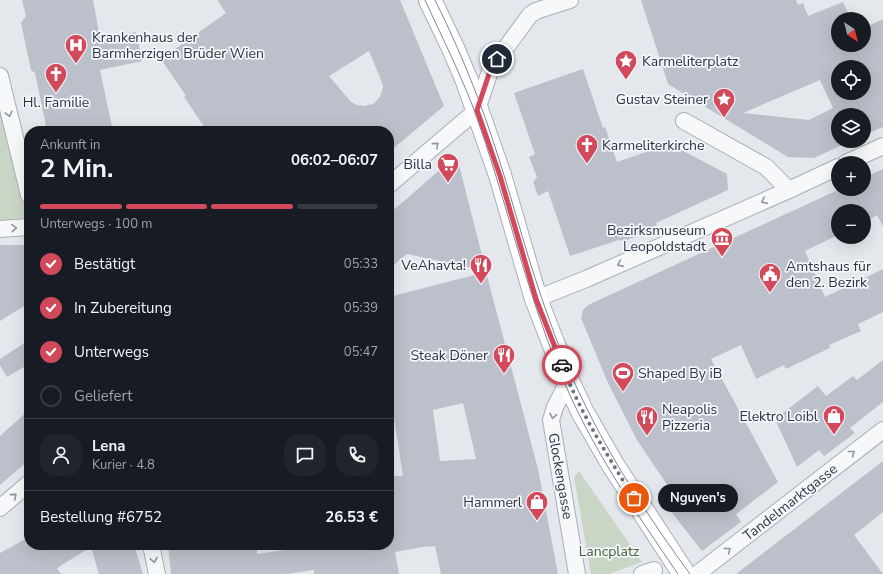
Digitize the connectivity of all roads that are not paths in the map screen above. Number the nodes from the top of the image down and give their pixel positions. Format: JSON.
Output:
{"nodes":[{"id":1,"x":430,"y":0,"type":"edge"},
{"id":2,"x":570,"y":0,"type":"edge"},
{"id":3,"x":0,"y":76,"type":"edge"},
{"id":4,"x":477,"y":110,"type":"junction"},
{"id":5,"x":684,"y":122,"type":"dead end"},
{"id":6,"x":883,"y":146,"type":"edge"},
{"id":7,"x":861,"y":156,"type":"edge"},
{"id":8,"x":831,"y":170,"type":"edge"},
{"id":9,"x":24,"y":174,"type":"edge"},
{"id":10,"x":394,"y":181,"type":"edge"},
{"id":11,"x":789,"y":190,"type":"junction"},
{"id":12,"x":24,"y":227,"type":"edge"},
{"id":13,"x":0,"y":229,"type":"edge"},
{"id":14,"x":536,"y":299,"type":"junction"},
{"id":15,"x":568,"y":381,"type":"junction"},
{"id":16,"x":883,"y":430,"type":"edge"},
{"id":17,"x":24,"y":488,"type":"edge"},
{"id":18,"x":0,"y":508,"type":"edge"},
{"id":19,"x":152,"y":550,"type":"edge"},
{"id":20,"x":157,"y":574,"type":"edge"},
{"id":21,"x":577,"y":574,"type":"edge"},
{"id":22,"x":684,"y":574,"type":"edge"},
{"id":23,"x":697,"y":574,"type":"edge"}],
"edges":[{"from":1,"to":4,"type":"main road"},
{"from":2,"to":4,"type":"street"},
{"from":3,"to":9,"type":"street","one_way":true},
{"from":10,"to":4,"type":"street","one_way":true},
{"from":4,"to":14,"type":"main road"},
{"from":5,"to":11,"type":"street"},
{"from":6,"to":7,"type":"street"},
{"from":8,"to":11,"type":"street"},
{"from":11,"to":14,"type":"street","one_way":true},
{"from":13,"to":12,"type":"street","one_way":true},
{"from":14,"to":15,"type":"main road"},
{"from":15,"to":21,"type":"street","name":"Glockengasse","one_way":true},
{"from":15,"to":22,"type":"main road"},
{"from":23,"to":16,"type":"street","name":"Tandelmarktgasse","one_way":true},
{"from":18,"to":17,"type":"street","one_way":true},
{"from":19,"to":20,"type":"street","one_way":true}]}
